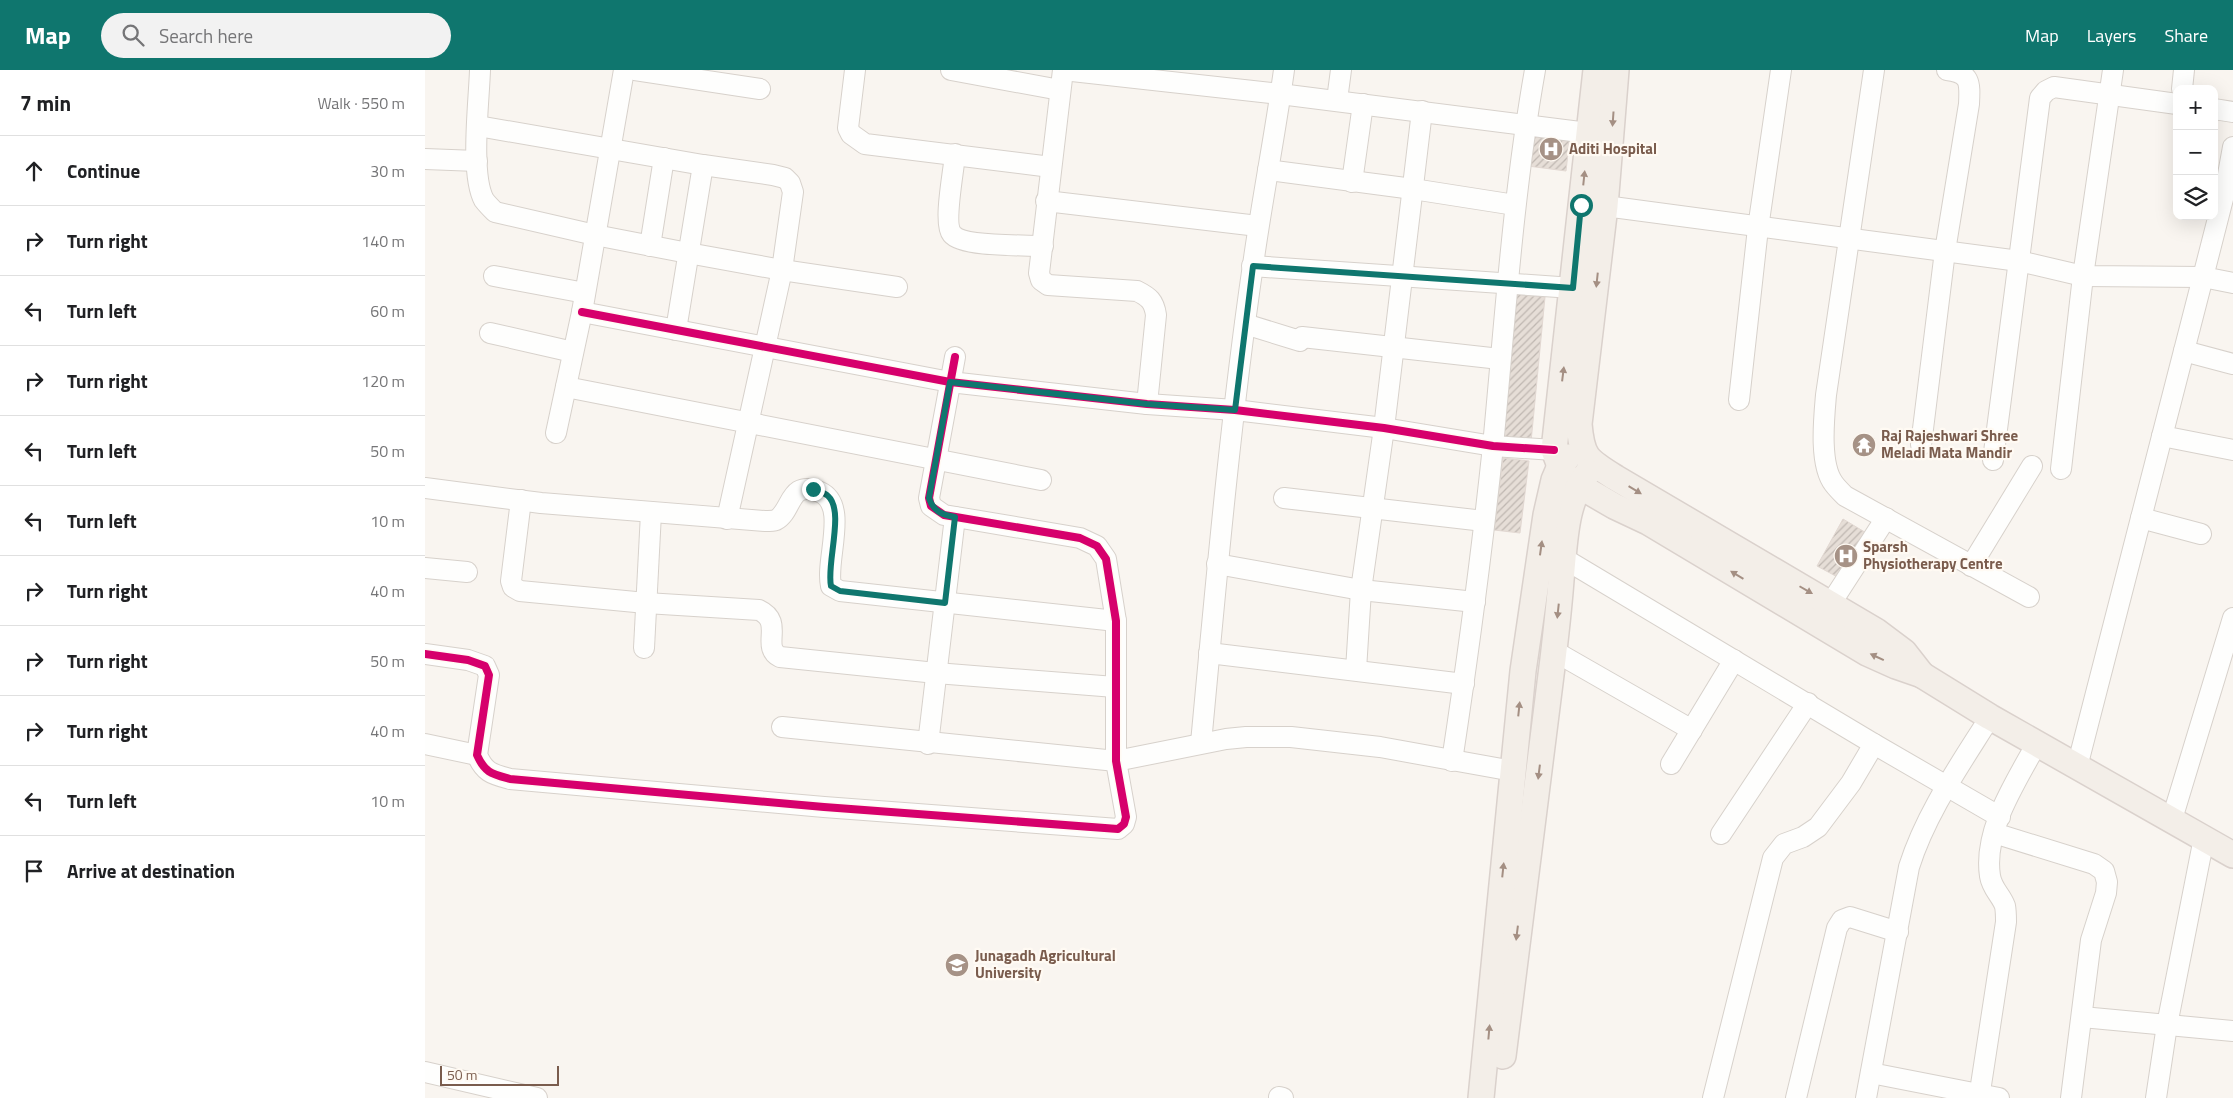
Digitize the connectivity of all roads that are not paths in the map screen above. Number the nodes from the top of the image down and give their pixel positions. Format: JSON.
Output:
{"nodes":[{"id":1,"x":480,"y":70,"type":"edge"},
{"id":2,"x":624,"y":70,"type":"edge"},
{"id":3,"x":635,"y":70,"type":"edge"},
{"id":4,"x":855,"y":70,"type":"edge"},
{"id":5,"x":951,"y":70,"type":"edge"},
{"id":6,"x":1063,"y":70,"type":"edge"},
{"id":7,"x":1284,"y":70,"type":"edge"},
{"id":8,"x":1341,"y":70,"type":"edge"},
{"id":9,"x":1535,"y":70,"type":"edge"},
{"id":10,"x":1596,"y":70,"type":"edge"},
{"id":11,"x":1616,"y":70,"type":"edge"},
{"id":12,"x":1781,"y":70,"type":"edge"},
{"id":13,"x":1873,"y":70,"type":"edge"},
{"id":14,"x":1947,"y":70,"type":"edge"},
{"id":15,"x":2113,"y":70,"type":"edge"},
{"id":16,"x":2184,"y":70,"type":"edge"},
{"id":17,"x":2182,"y":85,"type":"edge"},
{"id":18,"x":760,"y":89,"type":"dead end"},
{"id":19,"x":1060,"y":90,"type":"junction"},
{"id":20,"x":1280,"y":94,"type":"junction"},
{"id":21,"x":2108,"y":96,"type":"junction"},
{"id":22,"x":1337,"y":100,"type":"junction"},
{"id":23,"x":1363,"y":104,"type":"junction"},
{"id":24,"x":2173,"y":104,"type":"edge"},
{"id":25,"x":2218,"y":110,"type":"edge"},
{"id":26,"x":1422,"y":111,"type":"junction"},
{"id":27,"x":2233,"y":112,"type":"edge"},
{"id":28,"x":1525,"y":124,"type":"junction"},
{"id":29,"x":478,"y":126,"type":"junction"},
{"id":30,"x":1589,"y":133,"type":"junction"},
{"id":31,"x":2233,"y":147,"type":"edge"},
{"id":32,"x":610,"y":148,"type":"junction"},
{"id":33,"x":955,"y":154,"type":"junction"},
{"id":34,"x":664,"y":158,"type":"junction"},
{"id":35,"x":425,"y":159,"type":"edge"},
{"id":36,"x":477,"y":161,"type":"junction"},
{"id":37,"x":703,"y":165,"type":"junction"},
{"id":38,"x":1051,"y":167,"type":"junction"},
{"id":39,"x":1268,"y":170,"type":"junction"},
{"id":40,"x":1352,"y":182,"type":"junction"},
{"id":41,"x":1413,"y":189,"type":"junction"},
{"id":42,"x":2229,"y":192,"type":"edge"},
{"id":43,"x":1046,"y":201,"type":"junction"},
{"id":44,"x":1515,"y":205,"type":"junction"},
{"id":45,"x":1605,"y":206,"type":"junction"},
{"id":46,"x":1258,"y":226,"type":"junction"},
{"id":47,"x":1758,"y":228,"type":"junction"},
{"id":48,"x":595,"y":235,"type":"junction"},
{"id":49,"x":1849,"y":240,"type":"junction"},
{"id":50,"x":650,"y":246,"type":"junction"},
{"id":51,"x":1043,"y":246,"type":"junction"},
{"id":52,"x":1945,"y":251,"type":"junction"},
{"id":53,"x":689,"y":253,"type":"junction"},
{"id":54,"x":2019,"y":261,"type":"junction"},
{"id":55,"x":1253,"y":266,"type":"junction"},
{"id":56,"x":782,"y":270,"type":"junction"},
{"id":57,"x":1402,"y":275,"type":"junction"},
{"id":58,"x":494,"y":276,"type":"dead end"},
{"id":59,"x":2083,"y":276,"type":"junction"},
{"id":60,"x":2203,"y":277,"type":"junction"},
{"id":61,"x":1507,"y":283,"type":"junction"},
{"id":62,"x":2233,"y":283,"type":"edge"},
{"id":63,"x":897,"y":287,"type":"dead end"},
{"id":64,"x":1573,"y":288,"type":"junction"},
{"id":65,"x":583,"y":303,"type":"junction"},
{"id":66,"x":1245,"y":324,"type":"junction"},
{"id":67,"x":676,"y":330,"type":"junction"},
{"id":68,"x":490,"y":333,"type":"dead end"},
{"id":69,"x":1393,"y":346,"type":"junction"},
{"id":70,"x":765,"y":347,"type":"junction"},
{"id":71,"x":2184,"y":351,"type":"junction"},
{"id":72,"x":573,"y":352,"type":"junction"},
{"id":73,"x":955,"y":357,"type":"dead end"},
{"id":74,"x":1500,"y":358,"type":"junction"},
{"id":75,"x":2233,"y":364,"type":"edge"},
{"id":76,"x":950,"y":382,"type":"junction"},
{"id":77,"x":566,"y":388,"type":"junction"},
{"id":78,"x":1739,"y":400,"type":"dead end"},
{"id":79,"x":1147,"y":404,"type":"junction"},
{"id":80,"x":1235,"y":410,"type":"junction"},
{"id":81,"x":748,"y":422,"type":"junction"},
{"id":82,"x":1384,"y":428,"type":"junction"},
{"id":83,"x":556,"y":433,"type":"dead end"},
{"id":84,"x":2162,"y":436,"type":"junction"},
{"id":85,"x":1581,"y":444,"type":"junction"},
{"id":86,"x":1921,"y":444,"type":"dead end"},
{"id":87,"x":1493,"y":446,"type":"junction"},
{"id":88,"x":2233,"y":450,"type":"edge"},
{"id":89,"x":1557,"y":458,"type":"junction"},
{"id":90,"x":935,"y":460,"type":"junction"},
{"id":91,"x":1993,"y":460,"type":"dead end"},
{"id":92,"x":1594,"y":464,"type":"junction"},
{"id":93,"x":2032,"y":466,"type":"dead end"},
{"id":94,"x":2061,"y":469,"type":"dead end"},
{"id":95,"x":1041,"y":480,"type":"dead end"},
{"id":96,"x":1578,"y":485,"type":"junction"},
{"id":97,"x":425,"y":488,"type":"edge"},
{"id":98,"x":1284,"y":498,"type":"dead end"},
{"id":99,"x":521,"y":500,"type":"junction"},
{"id":100,"x":1374,"y":508,"type":"junction"},
{"id":101,"x":651,"y":513,"type":"junction"},
{"id":102,"x":955,"y":517,"type":"junction"},
{"id":103,"x":1886,"y":518,"type":"junction"},
{"id":104,"x":2141,"y":518,"type":"junction"},
{"id":105,"x":727,"y":519,"type":"junction"},
{"id":106,"x":1485,"y":521,"type":"junction"},
{"id":107,"x":2201,"y":534,"type":"dead end"},
{"id":108,"x":1563,"y":558,"type":"junction"},
{"id":109,"x":1217,"y":564,"type":"junction"},
{"id":110,"x":1971,"y":566,"type":"junction"},
{"id":111,"x":425,"y":568,"type":"edge"},
{"id":112,"x":467,"y":572,"type":"dead end"},
{"id":113,"x":1361,"y":590,"type":"junction"},
{"id":114,"x":2029,"y":597,"type":"dead end"},
{"id":115,"x":1475,"y":602,"type":"junction"},
{"id":116,"x":646,"y":603,"type":"junction"},
{"id":117,"x":945,"y":603,"type":"junction"},
{"id":118,"x":1825,"y":614,"type":"junction"},
{"id":119,"x":2233,"y":618,"type":"edge"},
{"id":120,"x":1116,"y":621,"type":"junction"},
{"id":121,"x":643,"y":648,"type":"dead end"},
{"id":122,"x":1554,"y":651,"type":"junction"},
{"id":123,"x":1209,"y":652,"type":"junction"},
{"id":124,"x":425,"y":654,"type":"edge"},
{"id":125,"x":1734,"y":660,"type":"junction"},
{"id":126,"x":2226,"y":666,"type":"edge"},
{"id":127,"x":1357,"y":670,"type":"junction"},
{"id":128,"x":936,"y":674,"type":"junction"},
{"id":129,"x":1464,"y":684,"type":"junction"},
{"id":130,"x":1115,"y":687,"type":"junction"},
{"id":131,"x":1808,"y":703,"type":"junction"},
{"id":132,"x":1990,"y":717,"type":"junction"},
{"id":133,"x":782,"y":727,"type":"dead end"},
{"id":134,"x":1692,"y":730,"type":"junction"},
{"id":135,"x":1201,"y":743,"type":"junction"},
{"id":136,"x":2037,"y":743,"type":"junction"},
{"id":137,"x":425,"y":744,"type":"edge"},
{"id":138,"x":928,"y":744,"type":"junction"},
{"id":139,"x":1873,"y":744,"type":"junction"},
{"id":140,"x":477,"y":755,"type":"junction"},
{"id":141,"x":1128,"y":759,"type":"junction"},
{"id":142,"x":1452,"y":761,"type":"junction"},
{"id":143,"x":1671,"y":764,"type":"dead end"},
{"id":144,"x":2077,"y":766,"type":"junction"},
{"id":145,"x":1513,"y":771,"type":"junction"},
{"id":146,"x":1948,"y":785,"type":"junction"},
{"id":147,"x":2172,"y":819,"type":"junction"},
{"id":148,"x":1997,"y":825,"type":"junction"},
{"id":149,"x":1721,"y":834,"type":"dead end"},
{"id":150,"x":2204,"y":838,"type":"junction"},
{"id":151,"x":2233,"y":855,"type":"edge"},
{"id":152,"x":1897,"y":932,"type":"junction"},
{"id":153,"x":2082,"y":1017,"type":"junction"},
{"id":154,"x":2167,"y":1025,"type":"junction"},
{"id":155,"x":2233,"y":1031,"type":"edge"},
{"id":156,"x":425,"y":1072,"type":"edge"},
{"id":157,"x":1871,"y":1073,"type":"junction"},
{"id":158,"x":1986,"y":1097,"type":"edge"},
{"id":159,"x":537,"y":1098,"type":"edge"},
{"id":160,"x":1481,"y":1098,"type":"edge"},
{"id":161,"x":1496,"y":1098,"type":"edge"},
{"id":162,"x":1713,"y":1098,"type":"edge"},
{"id":163,"x":1797,"y":1098,"type":"edge"},
{"id":164,"x":1866,"y":1098,"type":"edge"},
{"id":165,"x":2071,"y":1098,"type":"edge"},
{"id":166,"x":2156,"y":1098,"type":"edge"}],
"edges":[{"from":1,"to":29,"type":"street"},
{"from":2,"to":32,"type":"street"},
{"from":3,"to":18,"type":"street"},
{"from":4,"to":33,"type":"street"},
{"from":5,"to":19,"type":"street"},
{"from":6,"to":19,"type":"street"},
{"from":6,"to":20,"type":"street"},
{"from":7,"to":20,"type":"street"},
{"from":8,"to":22,"type":"street"},
{"from":9,"to":28,"type":"street"},
{"from":10,"to":30,"type":"main road"},
{"from":11,"to":45,"type":"main road","one_way":true},
{"from":12,"to":47,"type":"street"},
{"from":13,"to":49,"type":"street"},
{"from":14,"to":52,"type":"street"},
{"from":15,"to":21,"type":"street"},
{"from":16,"to":17,"type":"street"},
{"from":19,"to":38,"type":"street"},
{"from":20,"to":22,"type":"street"},
{"from":20,"to":39,"type":"street"},
{"from":21,"to":24,"type":"street"},
{"from":21,"to":54,"type":"street"},
{"from":21,"to":59,"type":"street"},
{"from":22,"to":23,"type":"street"},
{"from":23,"to":26,"type":"street"},
{"from":23,"to":40,"type":"street"},
{"from":25,"to":27,"type":"street"},
{"from":26,"to":28,"type":"street"},
{"from":26,"to":41,"type":"street"},
{"from":28,"to":30,"type":"street"},
{"from":28,"to":44,"type":"street"},
{"from":29,"to":32,"type":"street"},
{"from":29,"to":36,"type":"street"},
{"from":64,"to":30,"type":"main road","one_way":true},
{"from":31,"to":42,"type":"street"},
{"from":32,"to":34,"type":"street"},
{"from":32,"to":48,"type":"street"},
{"from":33,"to":38,"type":"street"},
{"from":33,"to":51,"type":"street"},
{"from":34,"to":37,"type":"street"},
{"from":34,"to":50,"type":"street"},
{"from":35,"to":36,"type":"street"},
{"from":36,"to":48,"type":"street"},
{"from":37,"to":53,"type":"street"},
{"from":37,"to":56,"type":"street"},
{"from":38,"to":43,"type":"street"},
{"from":39,"to":40,"type":"street"},
{"from":39,"to":46,"type":"street"},
{"from":40,"to":41,"type":"street"},
{"from":41,"to":44,"type":"street"},
{"from":41,"to":57,"type":"street"},
{"from":42,"to":60,"type":"street"},
{"from":43,"to":46,"type":"street"},
{"from":43,"to":51,"type":"street"},
{"from":44,"to":61,"type":"street"},
{"from":45,"to":47,"type":"street"},
{"from":45,"to":85,"type":"main road","one_way":true},
{"from":46,"to":55,"type":"street"},
{"from":47,"to":49,"type":"street"},
{"from":47,"to":78,"type":"street"},
{"from":48,"to":50,"type":"street"},
{"from":48,"to":65,"type":"street"},
{"from":49,"to":52,"type":"street"},
{"from":49,"to":103,"type":"street"},
{"from":50,"to":53,"type":"street"},
{"from":51,"to":79,"type":"street"},
{"from":52,"to":54,"type":"street"},
{"from":52,"to":86,"type":"street"},
{"from":53,"to":56,"type":"street"},
{"from":53,"to":67,"type":"street"},
{"from":54,"to":59,"type":"street"},
{"from":54,"to":91,"type":"street"},
{"from":55,"to":57,"type":"street"},
{"from":55,"to":66,"type":"street"},
{"from":56,"to":63,"type":"street"},
{"from":56,"to":70,"type":"street"},
{"from":57,"to":61,"type":"street"},
{"from":57,"to":69,"type":"street"},
{"from":58,"to":65,"type":"street"},
{"from":59,"to":60,"type":"street"},
{"from":59,"to":94,"type":"street"},
{"from":60,"to":62,"type":"street"},
{"from":60,"to":71,"type":"street"},
{"from":61,"to":64,"type":"street"},
{"from":61,"to":74,"type":"street"},
{"from":89,"to":64,"type":"main road","one_way":true},
{"from":65,"to":67,"type":"street"},
{"from":65,"to":72,"type":"street"},
{"from":66,"to":69,"type":"street"},
{"from":66,"to":80,"type":"street"},
{"from":67,"to":70,"type":"street"},
{"from":68,"to":72,"type":"street"},
{"from":69,"to":74,"type":"street"},
{"from":69,"to":82,"type":"street"},
{"from":70,"to":76,"type":"street"},
{"from":70,"to":81,"type":"street"},
{"from":71,"to":75,"type":"street"},
{"from":71,"to":84,"type":"street"},
{"from":72,"to":77,"type":"street"},
{"from":73,"to":76,"type":"street"},
{"from":74,"to":87,"type":"street"},
{"from":76,"to":79,"type":"street"},
{"from":76,"to":90,"type":"street"},
{"from":77,"to":81,"type":"street"},
{"from":77,"to":83,"type":"street"},
{"from":79,"to":80,"type":"street"},
{"from":80,"to":82,"type":"street"},
{"from":80,"to":109,"type":"street"},
{"from":81,"to":90,"type":"street"},
{"from":81,"to":105,"type":"street"},
{"from":82,"to":87,"type":"street"},
{"from":82,"to":100,"type":"street"},
{"from":84,"to":88,"type":"street"},
{"from":84,"to":104,"type":"street"},
{"from":85,"to":89,"type":"main road"},
{"from":85,"to":92,"type":"main road"},
{"from":87,"to":89,"type":"street"},
{"from":87,"to":106,"type":"street"},
{"from":89,"to":96,"type":"main road"},
{"from":145,"to":89,"type":"main road","one_way":true},
{"from":90,"to":95,"type":"street"},
{"from":90,"to":102,"type":"street"},
{"from":92,"to":96,"type":"main road"},
{"from":92,"to":118,"type":"main road","one_way":true},
{"from":93,"to":110,"type":"street"},
{"from":96,"to":108,"type":"main road"},
{"from":118,"to":96,"type":"main road","one_way":true},
{"from":97,"to":99,"type":"street"},
{"from":98,"to":100,"type":"street"},
{"from":99,"to":101,"type":"street"},
{"from":99,"to":116,"type":"street"},
{"from":100,"to":106,"type":"street"},
{"from":100,"to":113,"type":"street"},
{"from":101,"to":105,"type":"street"},
{"from":101,"to":116,"type":"street"},
{"from":102,"to":117,"type":"street"},
{"from":102,"to":120,"type":"street"},
{"from":103,"to":110,"type":"street"},
{"from":103,"to":118,"type":"street"},
{"from":104,"to":107,"type":"street"},
{"from":104,"to":144,"type":"street"},
{"from":105,"to":117,"type":"street"},
{"from":106,"to":115,"type":"street"},
{"from":108,"to":122,"type":"main road","one_way":true},
{"from":108,"to":125,"type":"street"},
{"from":109,"to":113,"type":"street"},
{"from":109,"to":123,"type":"street"},
{"from":110,"to":114,"type":"street"},
{"from":111,"to":112,"type":"street"},
{"from":113,"to":115,"type":"street"},
{"from":113,"to":127,"type":"street"},
{"from":115,"to":129,"type":"street"},
{"from":116,"to":121,"type":"street"},
{"from":116,"to":128,"type":"street"},
{"from":117,"to":120,"type":"street"},
{"from":117,"to":128,"type":"street"},
{"from":118,"to":132,"type":"main road"},
{"from":119,"to":126,"type":"street"},
{"from":120,"to":130,"type":"street"},
{"from":122,"to":134,"type":"street"},
{"from":122,"to":161,"type":"main road","one_way":true},
{"from":123,"to":127,"type":"street"},
{"from":123,"to":135,"type":"street"},
{"from":124,"to":140,"type":"street"},
{"from":125,"to":131,"type":"street"},
{"from":125,"to":134,"type":"street"},
{"from":126,"to":147,"type":"street"},
{"from":127,"to":129,"type":"street"},
{"from":128,"to":130,"type":"street"},
{"from":128,"to":138,"type":"street"},
{"from":129,"to":142,"type":"street"},
{"from":130,"to":141,"type":"street"},
{"from":131,"to":139,"type":"street"},
{"from":131,"to":149,"type":"street"},
{"from":132,"to":136,"type":"main road"},
{"from":132,"to":146,"type":"street"},
{"from":133,"to":138,"type":"street"},
{"from":134,"to":143,"type":"street"},
{"from":135,"to":141,"type":"street"},
{"from":135,"to":142,"type":"street"},
{"from":136,"to":144,"type":"main road"},
{"from":136,"to":148,"type":"street"},
{"from":137,"to":140,"type":"street"},
{"from":138,"to":141,"type":"street"},
{"from":139,"to":146,"type":"street"},
{"from":139,"to":162,"type":"street"},
{"from":140,"to":141,"type":"street"},
{"from":142,"to":145,"type":"street"},
{"from":144,"to":147,"type":"main road"},
{"from":160,"to":145,"type":"main road","one_way":true},
{"from":146,"to":148,"type":"street"},
{"from":146,"to":152,"type":"street"},
{"from":147,"to":150,"type":"main road"},
{"from":148,"to":153,"type":"street"},
{"from":148,"to":158,"type":"street"},
{"from":150,"to":151,"type":"main road"},
{"from":150,"to":154,"type":"street"},
{"from":152,"to":157,"type":"street"},
{"from":152,"to":163,"type":"street"},
{"from":153,"to":154,"type":"street"},
{"from":153,"to":165,"type":"street"},
{"from":154,"to":155,"type":"street"},
{"from":154,"to":166,"type":"street"},
{"from":156,"to":159,"type":"street"},
{"from":157,"to":158,"type":"street"},
{"from":157,"to":164,"type":"street"}]}
